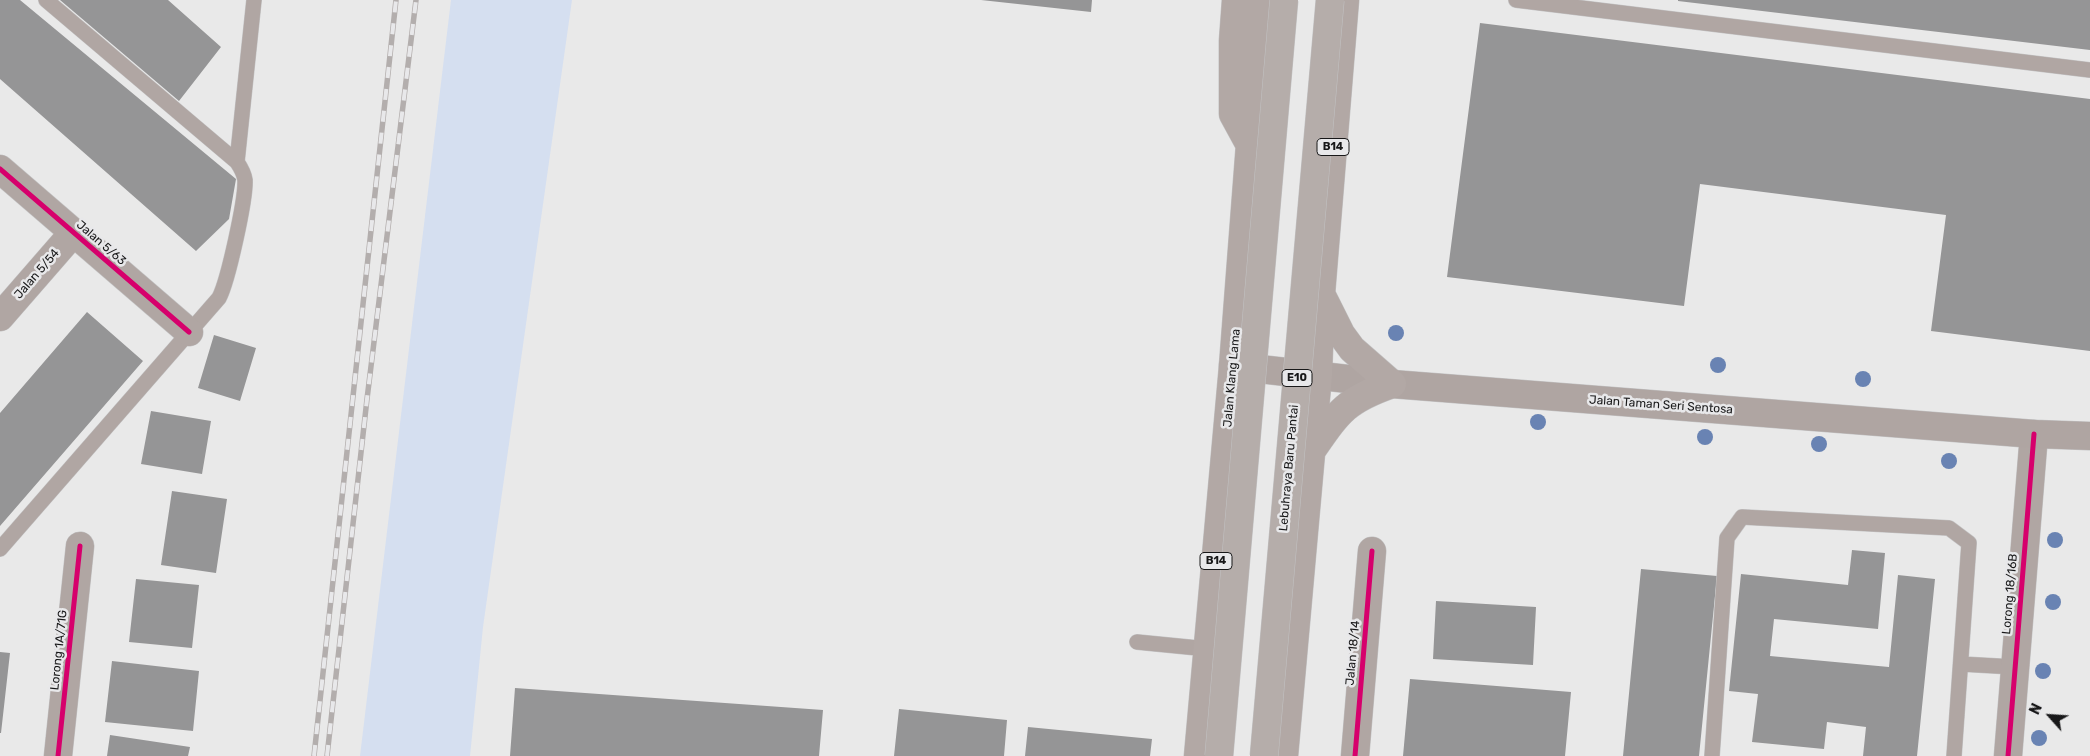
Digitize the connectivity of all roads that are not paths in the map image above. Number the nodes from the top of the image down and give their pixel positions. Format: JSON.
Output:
{"nodes":[{"id":1,"x":46,"y":0,"type":"edge"},
{"id":2,"x":254,"y":0,"type":"edge"},
{"id":3,"x":1236,"y":0,"type":"edge"},
{"id":4,"x":1261,"y":0,"type":"edge"},
{"id":5,"x":1284,"y":0,"type":"edge"},
{"id":6,"x":1330,"y":0,"type":"edge"},
{"id":7,"x":1345,"y":0,"type":"edge"},
{"id":8,"x":1516,"y":0,"type":"edge"},
{"id":9,"x":2090,"y":70,"type":"edge"},
{"id":10,"x":1251,"y":146,"type":"junction"},
{"id":11,"x":238,"y":162,"type":"junction"},
{"id":12,"x":0,"y":170,"type":"edge"},
{"id":13,"x":74,"y":232,"type":"junction"},
{"id":14,"x":1321,"y":294,"type":"junction"},
{"id":15,"x":0,"y":317,"type":"edge"},
{"id":16,"x":188,"y":332,"type":"junction"},
{"id":17,"x":1233,"y":366,"type":"junction"},
{"id":18,"x":1318,"y":375,"type":"junction"},
{"id":19,"x":1392,"y":384,"type":"junction"},
{"id":20,"x":2034,"y":434,"type":"junction"},
{"id":21,"x":2090,"y":436,"type":"edge"},
{"id":22,"x":1311,"y":451,"type":"junction"},
{"id":23,"x":80,"y":546,"type":"dead end"},
{"id":24,"x":0,"y":549,"type":"edge"},
{"id":25,"x":1372,"y":551,"type":"dead end"},
{"id":26,"x":1137,"y":642,"type":"dead end"},
{"id":27,"x":1208,"y":649,"type":"junction"},
{"id":28,"x":1960,"y":664,"type":"junction"},
{"id":29,"x":2014,"y":667,"type":"junction"},
{"id":30,"x":58,"y":756,"type":"edge"},
{"id":31,"x":1198,"y":756,"type":"edge"},
{"id":32,"x":1219,"y":756,"type":"edge"},
{"id":33,"x":1264,"y":756,"type":"edge"},
{"id":34,"x":1284,"y":756,"type":"edge"},
{"id":35,"x":1355,"y":756,"type":"edge"},
{"id":36,"x":1712,"y":756,"type":"edge"},
{"id":37,"x":1954,"y":756,"type":"edge"},
{"id":38,"x":2008,"y":756,"type":"edge"}],
"edges":[{"from":1,"to":11,"type":"lane"},
{"from":2,"to":11,"type":"lane"},
{"from":3,"to":10,"type":"main road"},
{"from":4,"to":10,"type":"main road","name":"Jalan Klang Lama","number":"B14"},
{"from":5,"to":32,"type":"highway","bridge":true},
{"from":6,"to":33,"type":"highway","name":"Lebuhraya Baru Pantai","number":"E10","bridge":true},
{"from":7,"to":14,"type":"main road","number":"B14"},
{"from":8,"to":9,"type":"lane"},
{"from":10,"to":17,"type":"main road","name":"Jalan Klang Lama","number":"B14"},
{"from":11,"to":16,"type":"lane"},
{"from":12,"to":13,"type":"street","name":"Jalan 5/63"},
{"from":13,"to":15,"type":"street","name":"Jalan 5/54"},
{"from":13,"to":16,"type":"street","name":"Jalan 5/63"},
{"from":14,"to":18,"type":"main road","number":"B14"},
{"from":14,"to":19,"type":"main road"},
{"from":16,"to":24,"type":"lane"},
{"from":17,"to":18,"type":"main road","name":"Jalan Taman Seri Sentosa"},
{"from":17,"to":27,"type":"main road","name":"Jalan Klang Lama","number":"B14"},
{"from":18,"to":19,"type":"main road","name":"Jalan Taman Seri Sentosa"},
{"from":18,"to":22,"type":"main road","number":"B14"},
{"from":19,"to":20,"type":"main road","name":"Jalan Taman Seri Sentosa"},
{"from":19,"to":22,"type":"main road"},
{"from":20,"to":21,"type":"main road","name":"Jalan Taman Seri Sentosa"},
{"from":20,"to":29,"type":"street","name":"Lorong 18/16B"},
{"from":22,"to":34,"type":"main road","number":"B14"},
{"from":23,"to":30,"type":"street","name":"Lorong 1A/71G"},
{"from":25,"to":35,"type":"street","name":"Jalan 18/14"},
{"from":26,"to":27,"type":"lane"},
{"from":27,"to":31,"type":"main road","name":"Jalan Klang Lama","number":"B14"},
{"from":28,"to":29,"type":"lane"},
{"from":28,"to":36,"type":"lane"},
{"from":28,"to":37,"type":"lane"},
{"from":29,"to":38,"type":"street","name":"Lorong 18/16B"}]}
